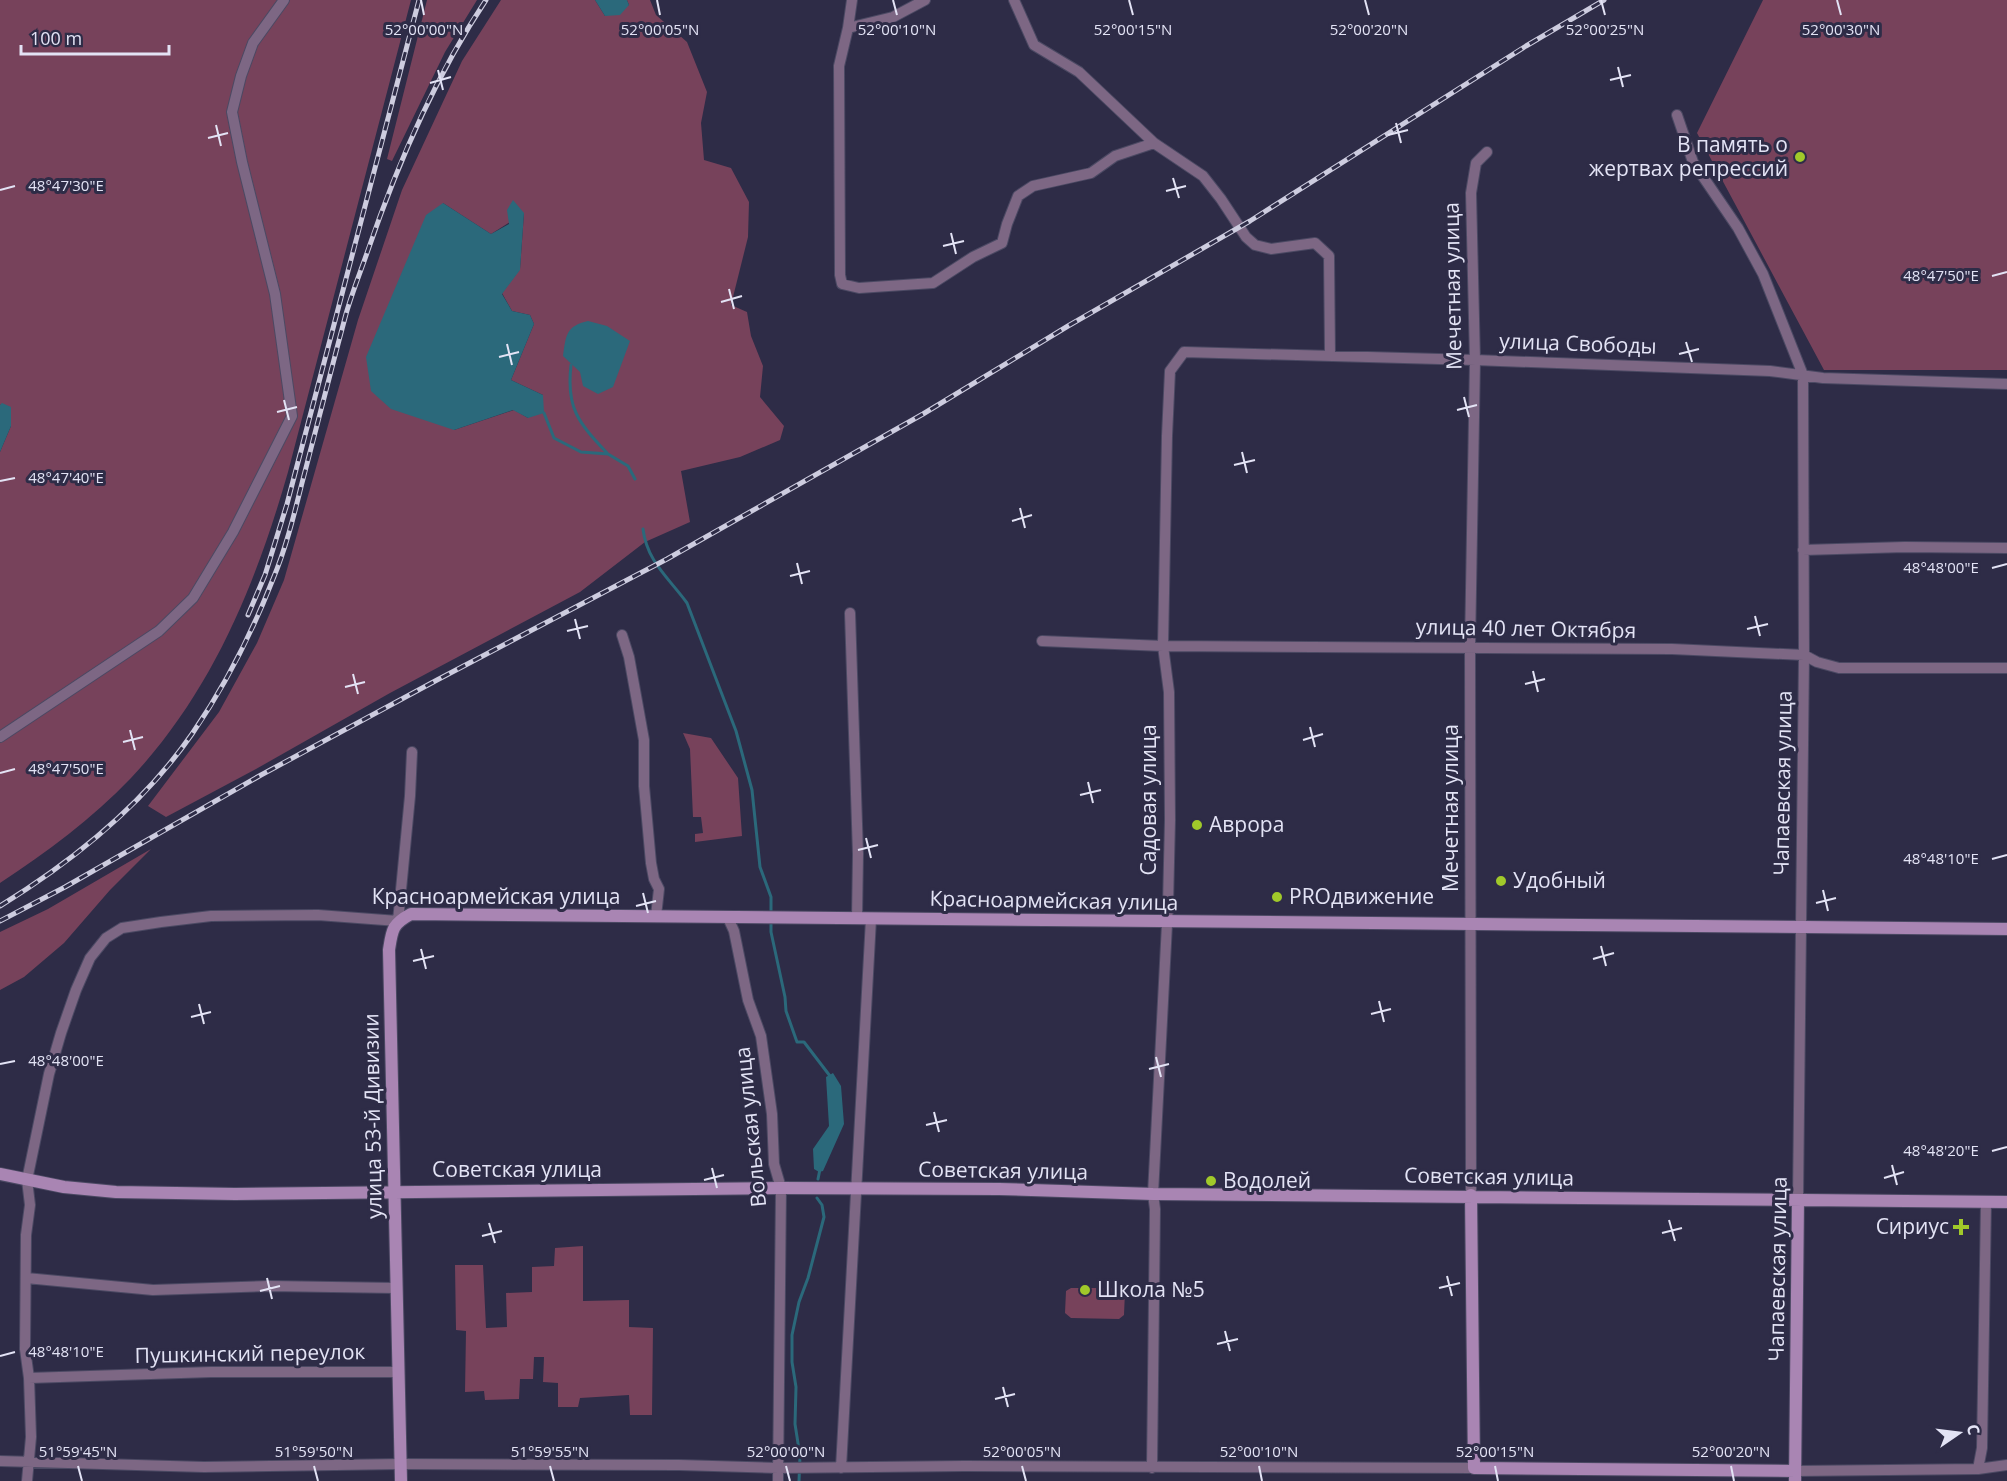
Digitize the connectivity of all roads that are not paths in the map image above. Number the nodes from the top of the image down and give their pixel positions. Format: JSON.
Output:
{"nodes":[{"id":1,"x":284,"y":0,"type":"edge"},
{"id":2,"x":852,"y":0,"type":"edge"},
{"id":3,"x":925,"y":0,"type":"edge"},
{"id":4,"x":1014,"y":0,"type":"edge"},
{"id":5,"x":848,"y":28,"type":"junction"},
{"id":6,"x":1677,"y":115,"type":"dead end"},
{"id":7,"x":1154,"y":143,"type":"junction"},
{"id":8,"x":1487,"y":152,"type":"dead end"},
{"id":9,"x":1184,"y":352,"type":"joint"},
{"id":10,"x":1330,"y":356,"type":"junction"},
{"id":11,"x":1475,"y":360,"type":"junction"},
{"id":12,"x":1803,"y":375,"type":"junction"},
{"id":13,"x":2007,"y":384,"type":"edge"},
{"id":14,"x":2007,"y":548,"type":"edge"},
{"id":15,"x":1803,"y":550,"type":"junction"},
{"id":16,"x":850,"y":613,"type":"dead end"},
{"id":17,"x":622,"y":635,"type":"dead end"},
{"id":18,"x":1042,"y":641,"type":"dead end"},
{"id":19,"x":1163,"y":646,"type":"junction"},
{"id":20,"x":1470,"y":647,"type":"junction"},
{"id":21,"x":1804,"y":655,"type":"junction"},
{"id":22,"x":2007,"y":668,"type":"edge"},
{"id":23,"x":0,"y":738,"type":"edge"},
{"id":24,"x":412,"y":752,"type":"dead end"},
{"id":25,"x":656,"y":916,"type":"junction"},
{"id":26,"x":733,"y":918,"type":"junction"},
{"id":27,"x":857,"y":919,"type":"junction"},
{"id":28,"x":871,"y":919,"type":"junction"},
{"id":29,"x":398,"y":921,"type":"junction"},
{"id":30,"x":1166,"y":921,"type":"junction"},
{"id":31,"x":1470,"y":924,"type":"junction"},
{"id":32,"x":1801,"y":928,"type":"junction"},
{"id":33,"x":2007,"y":929,"type":"edge"},
{"id":34,"x":0,"y":1174,"type":"edge"},
{"id":35,"x":27,"y":1180,"type":"junction"},
{"id":36,"x":781,"y":1188,"type":"junction"},
{"id":37,"x":857,"y":1190,"type":"junction"},
{"id":38,"x":394,"y":1191,"type":"junction"},
{"id":39,"x":1153,"y":1194,"type":"junction"},
{"id":40,"x":1471,"y":1196,"type":"junction"},
{"id":41,"x":1798,"y":1200,"type":"junction"},
{"id":42,"x":1986,"y":1202,"type":"junction"},
{"id":43,"x":2007,"y":1202,"type":"edge"},
{"id":44,"x":26,"y":1278,"type":"junction"},
{"id":45,"x":396,"y":1288,"type":"junction"},
{"id":46,"x":398,"y":1372,"type":"junction"},
{"id":47,"x":29,"y":1378,"type":"junction"},
{"id":48,"x":0,"y":1461,"type":"edge"},
{"id":49,"x":30,"y":1463,"type":"junction"},
{"id":50,"x":401,"y":1464,"type":"junction"},
{"id":51,"x":2007,"y":1466,"type":"edge"},
{"id":52,"x":778,"y":1468,"type":"junction"},
{"id":53,"x":841,"y":1468,"type":"junction"},
{"id":54,"x":1152,"y":1468,"type":"junction"},
{"id":55,"x":1474,"y":1468,"type":"junction"},
{"id":56,"x":1978,"y":1469,"type":"junction"},
{"id":57,"x":1795,"y":1476,"type":"edge"},
{"id":58,"x":27,"y":1481,"type":"edge"},
{"id":59,"x":400,"y":1481,"type":"edge"},
{"id":60,"x":778,"y":1481,"type":"edge"}],
"edges":[{"from":1,"to":23,"type":"street"},
{"from":2,"to":5,"type":"street"},
{"from":3,"to":5,"type":"street"},
{"from":4,"to":7,"type":"street"},
{"from":5,"to":7,"type":"street"},
{"from":6,"to":12,"type":"street","name":"Чапаевская улица"},
{"from":7,"to":10,"type":"street"},
{"from":8,"to":11,"type":"street","name":"Мечетная улица"},
{"from":9,"to":10,"type":"street","name":"улица Свободы"},
{"from":9,"to":19,"type":"street","name":"Садовая улица"},
{"from":10,"to":11,"type":"street","name":"улица Свободы"},
{"from":11,"to":12,"type":"street","name":"улица Свободы"},
{"from":11,"to":20,"type":"street","name":"Мечетная улица"},
{"from":12,"to":13,"type":"street","name":"улица Свободы"},
{"from":12,"to":15,"type":"street","name":"Чапаевская улица"},
{"from":14,"to":15,"type":"street"},
{"from":15,"to":21,"type":"street","name":"Чапаевская улица"},
{"from":16,"to":27,"type":"street"},
{"from":17,"to":25,"type":"street"},
{"from":18,"to":19,"type":"street","name":"улица 40 лет Октября"},
{"from":19,"to":20,"type":"street","name":"улица 40 лет Октября"},
{"from":19,"to":30,"type":"street","name":"Садовая улица"},
{"from":20,"to":21,"type":"street","name":"улица 40 лет Октября"},
{"from":20,"to":31,"type":"street","name":"Мечетная улица"},
{"from":21,"to":22,"type":"street","name":"улица 40 лет Октября"},
{"from":21,"to":32,"type":"street","name":"Чапаевская улица"},
{"from":24,"to":29,"type":"street","name":"улица 53-й Дивизии"},
{"from":25,"to":26,"type":"street","name":"Красноармейская улица"},
{"from":25,"to":29,"type":"street","name":"Красноармейская улица"},
{"from":26,"to":27,"type":"street","name":"Красноармейская улица"},
{"from":26,"to":36,"type":"street","name":"Вольская улица"},
{"from":27,"to":28,"type":"street","name":"Красноармейская улица"},
{"from":28,"to":30,"type":"street","name":"Красноармейская улица"},
{"from":28,"to":37,"type":"street"},
{"from":29,"to":35,"type":"street","name":"Красноармейская улица"},
{"from":29,"to":38,"type":"street","name":"улица 53-й Дивизии"},
{"from":30,"to":31,"type":"street","name":"Красноармейская улица"},
{"from":30,"to":39,"type":"street","name":"Садовая улица"},
{"from":31,"to":32,"type":"street","name":"Красноармейская улица"},
{"from":31,"to":40,"type":"street","name":"Мечетная улица"},
{"from":32,"to":33,"type":"street","name":"Красноармейская улица"},
{"from":32,"to":41,"type":"street","name":"Чапаевская улица"},
{"from":34,"to":35,"type":"street","name":"Советская улица"},
{"from":35,"to":38,"type":"street","name":"Советская улица"},
{"from":35,"to":44,"type":"street"},
{"from":36,"to":37,"type":"street","name":"Советская улица"},
{"from":36,"to":38,"type":"street","name":"Советская улица"},
{"from":36,"to":52,"type":"street","name":"Вольская улица"},
{"from":37,"to":39,"type":"street","name":"Советская улица"},
{"from":37,"to":53,"type":"street"},
{"from":38,"to":45,"type":"street","name":"улица 53-й Дивизии"},
{"from":39,"to":40,"type":"street","name":"Советская улица"},
{"from":39,"to":54,"type":"street","name":"Садовая улица"},
{"from":40,"to":41,"type":"street","name":"Советская улица"},
{"from":40,"to":55,"type":"street","name":"Мечетная улица"},
{"from":41,"to":42,"type":"street","name":"Советская улица"},
{"from":41,"to":57,"type":"street","name":"Чапаевская улица"},
{"from":42,"to":43,"type":"street","name":"Советская улица"},
{"from":42,"to":56,"type":"street"},
{"from":44,"to":45,"type":"street"},
{"from":44,"to":47,"type":"street"},
{"from":45,"to":46,"type":"street","name":"улица 53-й Дивизии"},
{"from":46,"to":47,"type":"street","name":"Пушкинский переулок"},
{"from":46,"to":50,"type":"street","name":"улица 53-й Дивизии"},
{"from":47,"to":49,"type":"street"},
{"from":48,"to":49,"type":"street"},
{"from":49,"to":50,"type":"street"},
{"from":49,"to":58,"type":"street"},
{"from":50,"to":52,"type":"street"},
{"from":50,"to":59,"type":"street","name":"улица 53-й Дивизии"},
{"from":51,"to":56,"type":"street"},
{"from":52,"to":53,"type":"street"},
{"from":52,"to":60,"type":"street","name":"Вольская улица"},
{"from":53,"to":54,"type":"street"},
{"from":54,"to":55,"type":"street"},
{"from":55,"to":57,"type":"street"},
{"from":56,"to":57,"type":"street"}]}
